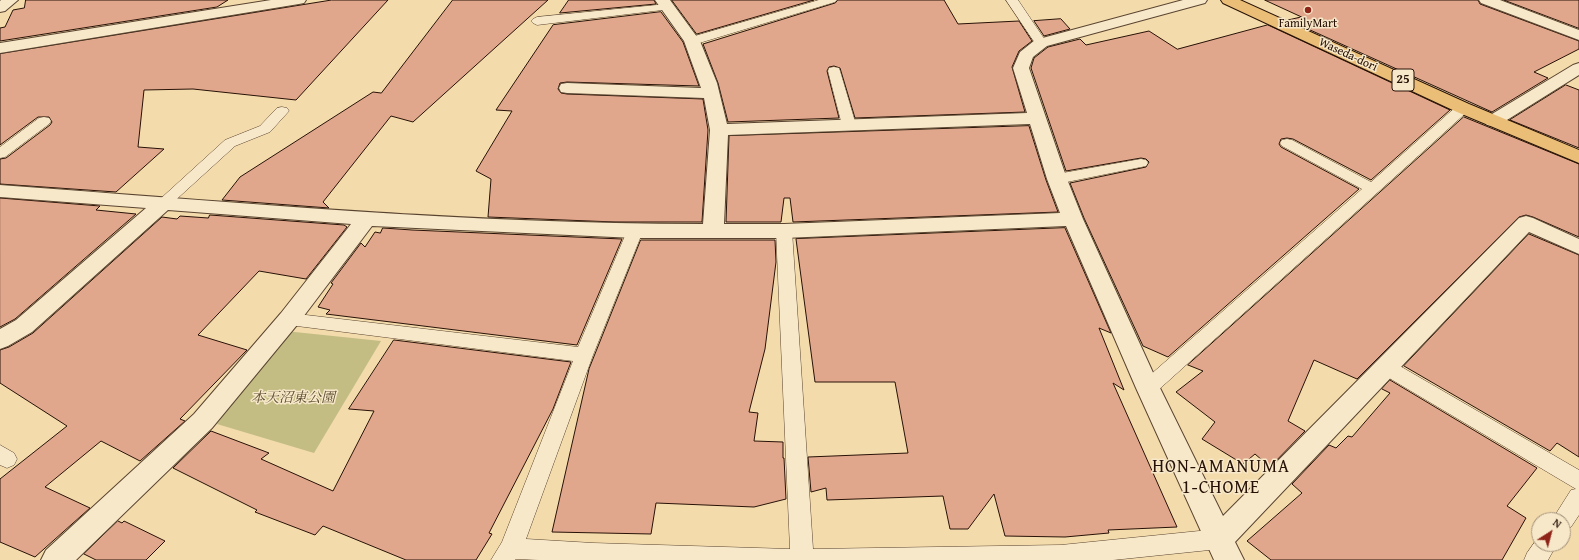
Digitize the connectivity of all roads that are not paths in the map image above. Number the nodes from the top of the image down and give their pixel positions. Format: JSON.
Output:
{"nodes":[{"id":1,"x":296,"y":0,"type":"edge"},
{"id":2,"x":831,"y":0,"type":"edge"},
{"id":3,"x":1012,"y":0,"type":"edge"},
{"id":4,"x":1200,"y":0,"type":"edge"},
{"id":5,"x":1228,"y":0,"type":"edge"},
{"id":6,"x":1486,"y":0,"type":"edge"},
{"id":7,"x":664,"y":4,"type":"edge"},
{"id":8,"x":537,"y":21,"type":"dead end"},
{"id":9,"x":1579,"y":35,"type":"edge"},
{"id":10,"x":692,"y":41,"type":"junction"},
{"id":11,"x":1041,"y":42,"type":"junction"},
{"id":12,"x":0,"y":48,"type":"edge"},
{"id":13,"x":1579,"y":68,"type":"edge"},
{"id":14,"x":834,"y":71,"type":"dead end"},
{"id":15,"x":567,"y":88,"type":"dead end"},
{"id":16,"x":711,"y":93,"type":"junction"},
{"id":17,"x":1464,"y":108,"type":"junction"},
{"id":18,"x":282,"y":111,"type":"dead end"},
{"id":19,"x":1038,"y":118,"type":"junction"},
{"id":20,"x":44,"y":121,"type":"dead end"},
{"id":21,"x":1493,"y":121,"type":"junction"},
{"id":22,"x":849,"y":125,"type":"junction"},
{"id":23,"x":719,"y":130,"type":"junction"},
{"id":24,"x":1287,"y":143,"type":"dead end"},
{"id":25,"x":0,"y":154,"type":"edge"},
{"id":26,"x":1579,"y":157,"type":"edge"},
{"id":27,"x":1141,"y":163,"type":"dead end"},
{"id":28,"x":1057,"y":179,"type":"junction"},
{"id":29,"x":1373,"y":188,"type":"junction"},
{"id":30,"x":0,"y":191,"type":"edge"},
{"id":31,"x":163,"y":204,"type":"junction"},
{"id":32,"x":1073,"y":219,"type":"junction"},
{"id":33,"x":366,"y":220,"type":"junction"},
{"id":34,"x":635,"y":231,"type":"junction"},
{"id":35,"x":714,"y":231,"type":"junction"},
{"id":36,"x":784,"y":231,"type":"junction"},
{"id":37,"x":1579,"y":247,"type":"edge"},
{"id":38,"x":289,"y":319,"type":"junction"},
{"id":39,"x":0,"y":340,"type":"edge"},
{"id":40,"x":584,"y":355,"type":"junction"},
{"id":41,"x":1386,"y":367,"type":"junction"},
{"id":42,"x":1148,"y":388,"type":"junction"},
{"id":43,"x":1579,"y":481,"type":"edge"},
{"id":44,"x":1579,"y":497,"type":"edge"},
{"id":45,"x":1569,"y":512,"type":"edge"},
{"id":46,"x":1218,"y":539,"type":"junction"},
{"id":47,"x":507,"y":554,"type":"edge"},
{"id":48,"x":56,"y":560,"type":"edge"},
{"id":49,"x":802,"y":560,"type":"edge"},
{"id":50,"x":1229,"y":560,"type":"edge"}],
"edges":[{"from":1,"to":12,"type":"street"},
{"from":2,"to":10,"type":"lane"},
{"from":3,"to":11,"type":"lane"},
{"from":4,"to":11,"type":"street"},
{"from":5,"to":17,"type":"main road","name":"Waseda-dori","number":"25"},
{"from":6,"to":9,"type":"street"},
{"from":7,"to":8,"type":"lane"},
{"from":7,"to":10,"type":"street"},
{"from":10,"to":16,"type":"street"},
{"from":11,"to":19,"type":"street"},
{"from":13,"to":21,"type":"street"},
{"from":14,"to":22,"type":"lane"},
{"from":15,"to":16,"type":"street"},
{"from":16,"to":23,"type":"street"},
{"from":17,"to":21,"type":"main road","name":"Waseda-dori","number":"25"},
{"from":17,"to":29,"type":"lane"},
{"from":18,"to":31,"type":"lane"},
{"from":19,"to":22,"type":"street"},
{"from":19,"to":28,"type":"street"},
{"from":20,"to":25,"type":"lane"},
{"from":21,"to":26,"type":"main road","name":"Waseda-dori","number":"25"},
{"from":22,"to":23,"type":"street"},
{"from":23,"to":35,"type":"street"},
{"from":24,"to":29,"type":"lane"},
{"from":27,"to":28,"type":"lane"},
{"from":28,"to":32,"type":"street"},
{"from":29,"to":42,"type":"lane"},
{"from":30,"to":31,"type":"street"},
{"from":31,"to":33,"type":"street"},
{"from":31,"to":39,"type":"street"},
{"from":32,"to":36,"type":"street"},
{"from":32,"to":42,"type":"street"},
{"from":33,"to":34,"type":"street"},
{"from":33,"to":38,"type":"street"},
{"from":34,"to":35,"type":"street"},
{"from":34,"to":40,"type":"lane"},
{"from":35,"to":36,"type":"street"},
{"from":36,"to":49,"type":"lane"},
{"from":37,"to":41,"type":"street"},
{"from":38,"to":40,"type":"lane"},
{"from":38,"to":48,"type":"street"},
{"from":40,"to":47,"type":"lane"},
{"from":41,"to":43,"type":"lane"},
{"from":41,"to":46,"type":"street"},
{"from":42,"to":46,"type":"street"},
{"from":44,"to":45,"type":"lane"},
{"from":46,"to":49,"type":"lane"},
{"from":46,"to":50,"type":"street"},
{"from":47,"to":49,"type":"lane"}]}
